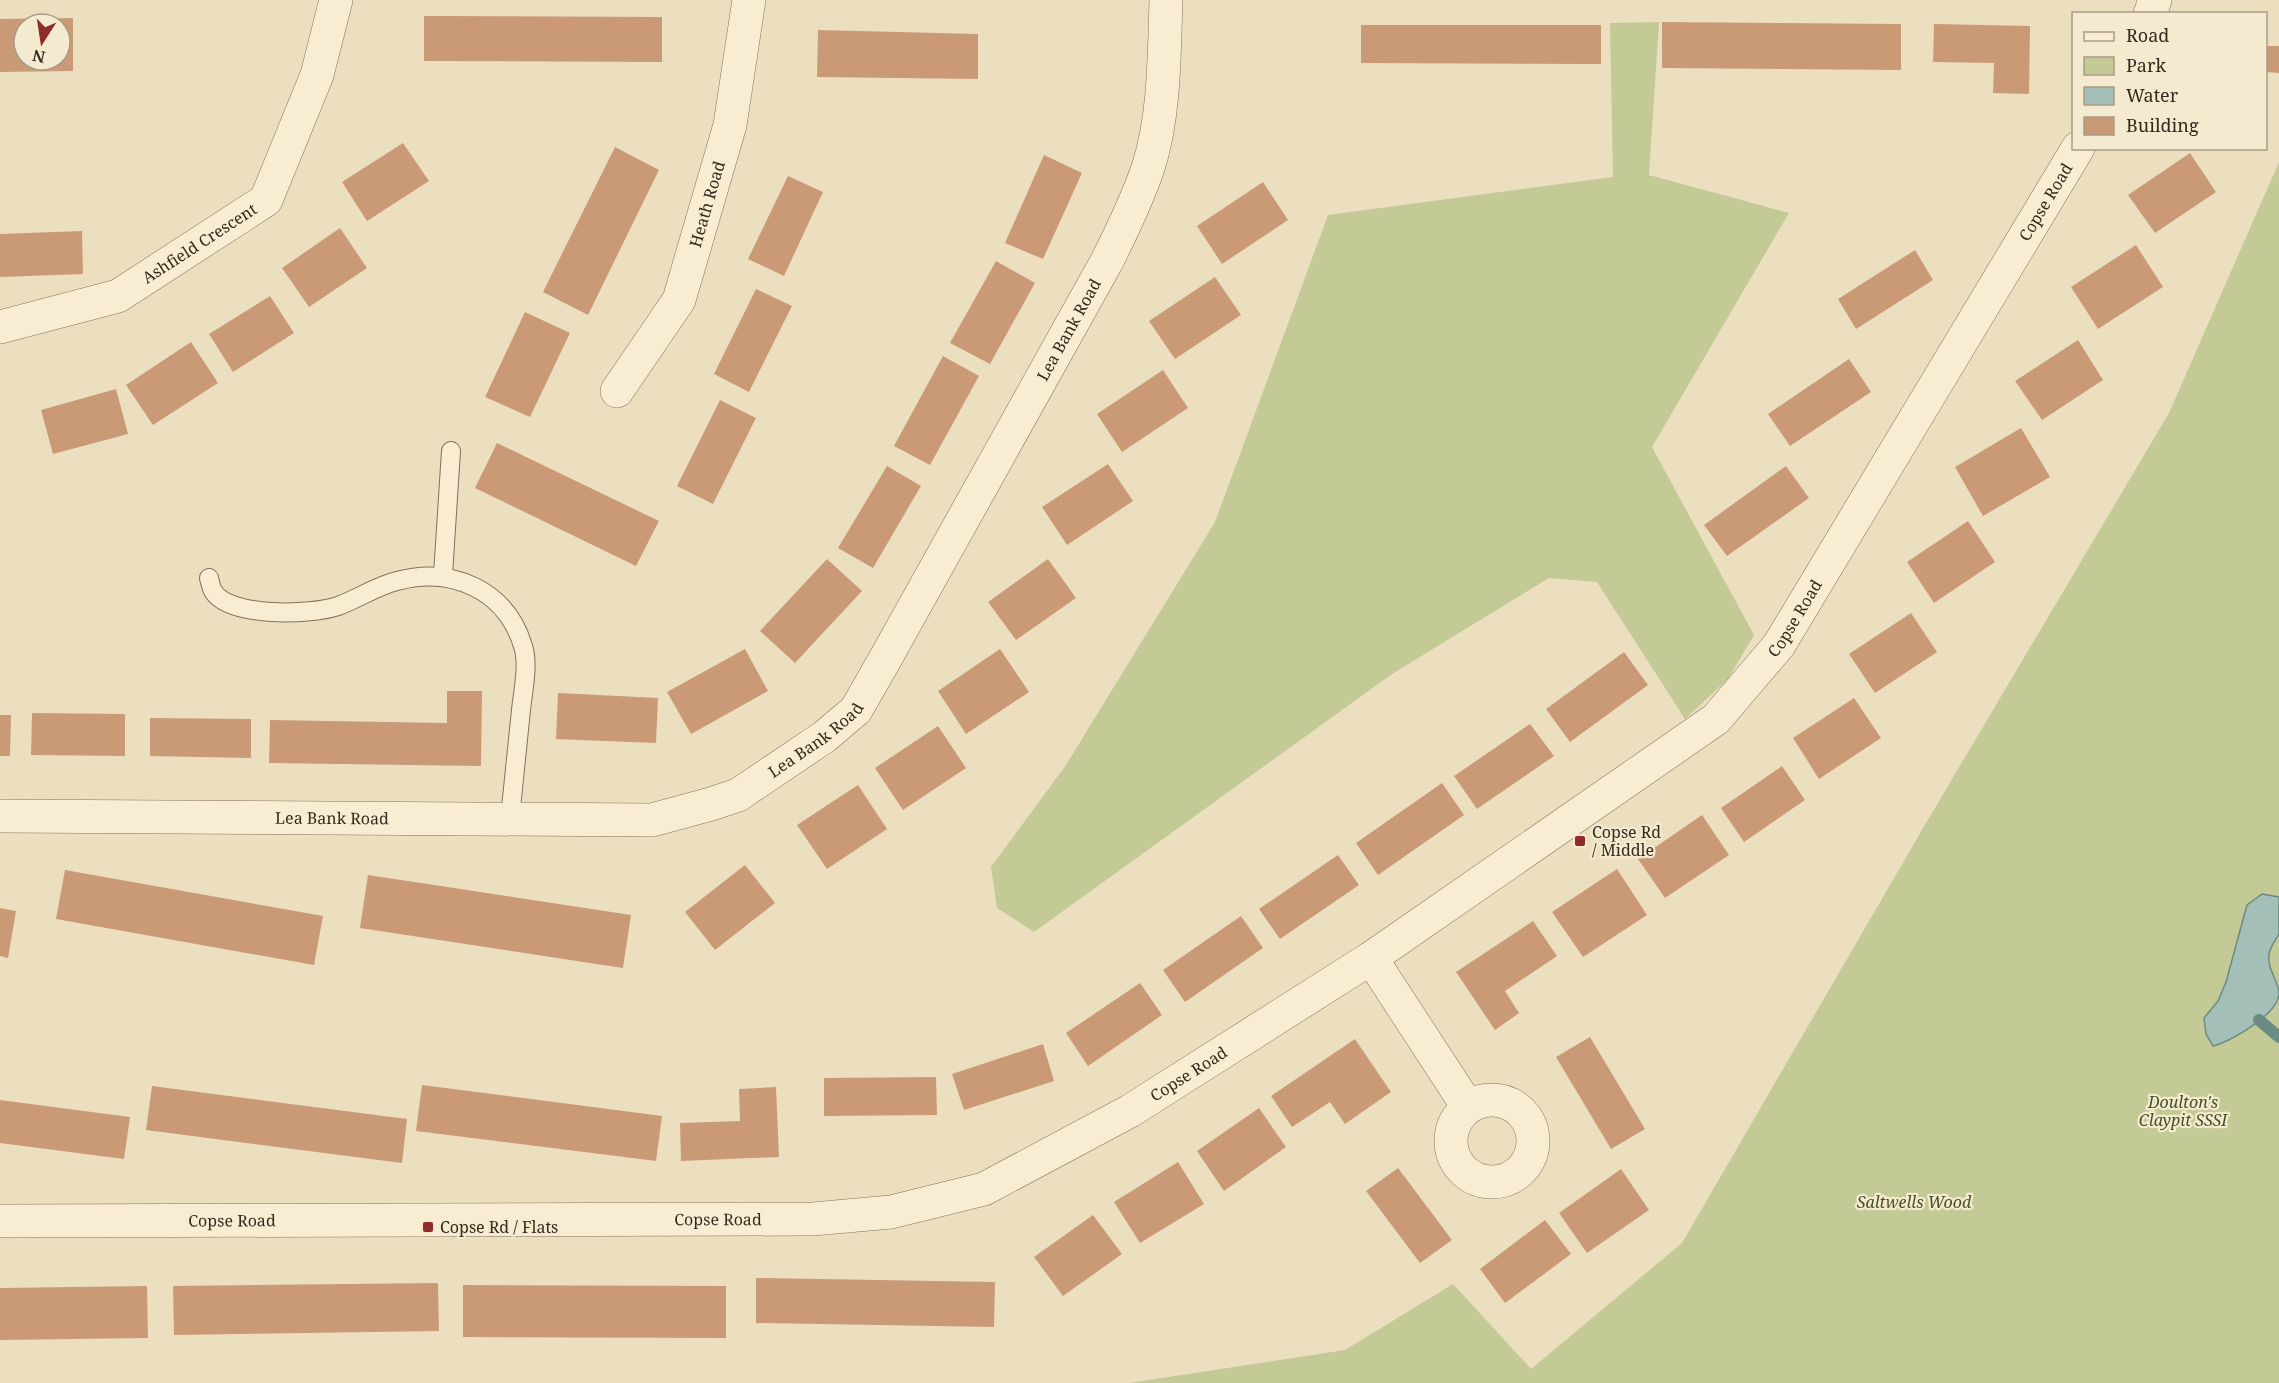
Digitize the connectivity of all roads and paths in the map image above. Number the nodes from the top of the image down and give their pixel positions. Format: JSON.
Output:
{"nodes":[{"id":1,"x":336,"y":0,"type":"edge"},
{"id":2,"x":749,"y":0,"type":"edge"},
{"id":3,"x":1166,"y":0,"type":"edge"},
{"id":4,"x":2077,"y":150,"type":"edge"},
{"id":5,"x":0,"y":327,"type":"edge"},
{"id":6,"x":617,"y":391,"type":"dead end"},
{"id":7,"x":451,"y":451,"type":"dead end"},
{"id":8,"x":442,"y":575,"type":"junction"},
{"id":9,"x":209,"y":578,"type":"dead end"},
{"id":10,"x":0,"y":816,"type":"edge"},
{"id":11,"x":510,"y":818,"type":"junction"},
{"id":12,"x":1371,"y":958,"type":"junction"},
{"id":13,"x":1467,"y":1107,"type":"dead end"},
{"id":14,"x":0,"y":1221,"type":"edge"}],
"edges":[{"from":1,"to":5,"type":"street","name":"Ashfield Crescent"},
{"from":2,"to":6,"type":"street","name":"Heath Road"},
{"from":3,"to":11,"type":"street","name":"Lea Bank Road"},
{"from":4,"to":12,"type":"street","name":"Copse Road"},
{"from":7,"to":8,"type":"lane"},
{"from":8,"to":9,"type":"lane"},
{"from":8,"to":11,"type":"lane"},
{"from":10,"to":11,"type":"street","name":"Lea Bank Road"},
{"from":12,"to":13,"type":"street"},
{"from":12,"to":14,"type":"street","name":"Copse Road"}]}
